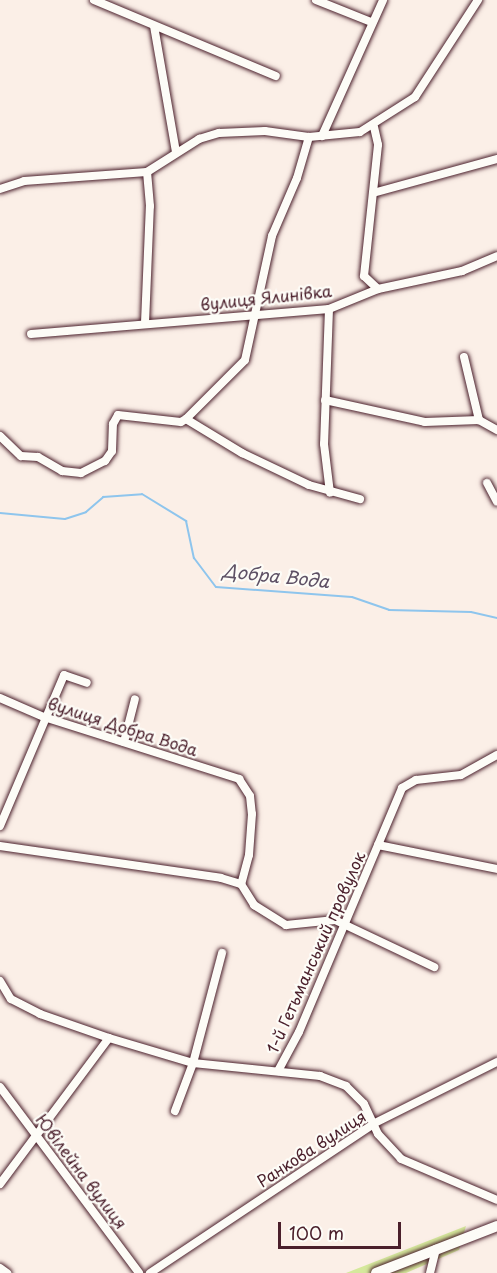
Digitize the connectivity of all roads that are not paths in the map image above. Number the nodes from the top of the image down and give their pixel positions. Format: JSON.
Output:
{"nodes":[{"id":1,"x":94,"y":0,"type":"edge"},
{"id":2,"x":316,"y":0,"type":"edge"},
{"id":3,"x":383,"y":0,"type":"edge"},
{"id":4,"x":478,"y":0,"type":"edge"},
{"id":5,"x":371,"y":22,"type":"junction"},
{"id":6,"x":154,"y":26,"type":"junction"},
{"id":7,"x":276,"y":76,"type":"dead end"},
{"id":8,"x":374,"y":127,"type":"junction"},
{"id":9,"x":322,"y":136,"type":"junction"},
{"id":10,"x":309,"y":137,"type":"junction"},
{"id":11,"x":176,"y":152,"type":"junction"},
{"id":12,"x":497,"y":159,"type":"edge"},
{"id":13,"x":147,"y":172,"type":"junction"},
{"id":14,"x":0,"y":189,"type":"edge"},
{"id":15,"x":373,"y":193,"type":"junction"},
{"id":16,"x":497,"y":256,"type":"edge"},
{"id":17,"x":378,"y":289,"type":"junction"},
{"id":18,"x":329,"y":309,"type":"junction"},
{"id":19,"x":253,"y":315,"type":"junction"},
{"id":20,"x":145,"y":323,"type":"junction"},
{"id":21,"x":31,"y":334,"type":"dead end"},
{"id":22,"x":464,"y":357,"type":"dead end"},
{"id":23,"x":325,"y":400,"type":"junction"},
{"id":24,"x":186,"y":419,"type":"junction"},
{"id":25,"x":479,"y":420,"type":"junction"},
{"id":26,"x":497,"y":430,"type":"edge"},
{"id":27,"x":0,"y":436,"type":"edge"},
{"id":28,"x":487,"y":483,"type":"dead end"},
{"id":29,"x":330,"y":493,"type":"junction"},
{"id":30,"x":360,"y":499,"type":"dead end"},
{"id":31,"x":497,"y":502,"type":"edge"},
{"id":32,"x":87,"y":683,"type":"dead end"},
{"id":33,"x":0,"y":698,"type":"edge"},
{"id":34,"x":135,"y":699,"type":"dead end"},
{"id":35,"x":45,"y":717,"type":"junction"},
{"id":36,"x":124,"y":742,"type":"junction"},
{"id":37,"x":497,"y":755,"type":"edge"},
{"id":38,"x":0,"y":826,"type":"edge"},
{"id":39,"x":0,"y":846,"type":"edge"},
{"id":40,"x":378,"y":846,"type":"junction"},
{"id":41,"x":497,"y":869,"type":"edge"},
{"id":42,"x":241,"y":884,"type":"junction"},
{"id":43,"x":345,"y":924,"type":"junction"},
{"id":44,"x":222,"y":953,"type":"dead end"},
{"id":45,"x":434,"y":967,"type":"dead end"},
{"id":46,"x":0,"y":981,"type":"edge"},
{"id":47,"x":109,"y":1038,"type":"junction"},
{"id":48,"x":497,"y":1062,"type":"edge"},
{"id":49,"x":193,"y":1063,"type":"junction"},
{"id":50,"x":278,"y":1071,"type":"junction"},
{"id":51,"x":0,"y":1087,"type":"edge"},
{"id":52,"x":175,"y":1111,"type":"dead end"},
{"id":53,"x":373,"y":1124,"type":"junction"},
{"id":54,"x":38,"y":1136,"type":"junction"},
{"id":55,"x":0,"y":1184,"type":"edge"},
{"id":56,"x":497,"y":1200,"type":"edge"},
{"id":57,"x":497,"y":1226,"type":"edge"},
{"id":58,"x":436,"y":1249,"type":"junction"},
{"id":59,"x":0,"y":1268,"type":"edge"},
{"id":60,"x":7,"y":1273,"type":"edge"},
{"id":61,"x":139,"y":1273,"type":"edge"},
{"id":62,"x":150,"y":1273,"type":"edge"},
{"id":63,"x":376,"y":1273,"type":"edge"},
{"id":64,"x":430,"y":1273,"type":"edge"}],
"edges":[{"from":1,"to":6,"type":"street"},
{"from":2,"to":5,"type":"street"},
{"from":3,"to":5,"type":"street"},
{"from":4,"to":8,"type":"street"},
{"from":5,"to":9,"type":"street"},
{"from":6,"to":7,"type":"street"},
{"from":6,"to":11,"type":"street"},
{"from":8,"to":9,"type":"street"},
{"from":8,"to":15,"type":"street"},
{"from":9,"to":10,"type":"street"},
{"from":10,"to":11,"type":"street"},
{"from":10,"to":19,"type":"street"},
{"from":11,"to":13,"type":"street"},
{"from":12,"to":15,"type":"street"},
{"from":13,"to":14,"type":"street"},
{"from":13,"to":20,"type":"street"},
{"from":15,"to":17,"type":"street"},
{"from":16,"to":17,"type":"street","name":"вулиця Ялинівка"},
{"from":17,"to":18,"type":"street","name":"вулиця Ялинівка"},
{"from":18,"to":19,"type":"street","name":"вулиця Ялинівка"},
{"from":18,"to":23,"type":"street"},
{"from":19,"to":20,"type":"street","name":"вулиця Ялинівка"},
{"from":19,"to":24,"type":"street"},
{"from":20,"to":21,"type":"street","name":"вулиця Ялинівка"},
{"from":22,"to":25,"type":"street"},
{"from":23,"to":25,"type":"street"},
{"from":23,"to":29,"type":"street"},
{"from":24,"to":27,"type":"street"},
{"from":24,"to":29,"type":"street"},
{"from":25,"to":26,"type":"street"},
{"from":28,"to":31,"type":"street"},
{"from":29,"to":30,"type":"street"},
{"from":32,"to":35,"type":"street"},
{"from":33,"to":35,"type":"street","name":"вулиця Добра Вода"},
{"from":34,"to":36,"type":"street"},
{"from":35,"to":36,"type":"street","name":"вулиця Добра Вода"},
{"from":35,"to":38,"type":"street"},
{"from":36,"to":42,"type":"street","name":"вулиця Добра Вода"},
{"from":37,"to":40,"type":"street","name":"1-й Гетьманський провулок"},
{"from":39,"to":42,"type":"street"},
{"from":40,"to":41,"type":"street","name":"1-й Гетьманський провулок"},
{"from":40,"to":43,"type":"street","name":"1-й Гетьманський провулок"},
{"from":42,"to":43,"type":"street"},
{"from":43,"to":45,"type":"street"},
{"from":43,"to":50,"type":"street","name":"1-й Гетьманський провулок"},
{"from":44,"to":49,"type":"street"},
{"from":46,"to":47,"type":"street"},
{"from":47,"to":49,"type":"street"},
{"from":47,"to":54,"type":"street"},
{"from":48,"to":53,"type":"street","name":"Ранкова вулиця"},
{"from":49,"to":50,"type":"street"},
{"from":49,"to":52,"type":"street"},
{"from":50,"to":53,"type":"street"},
{"from":51,"to":54,"type":"street","name":"Ювілейна вулиця"},
{"from":53,"to":56,"type":"street"},
{"from":53,"to":62,"type":"street","name":"Ранкова вулиця"},
{"from":54,"to":55,"type":"street"},
{"from":54,"to":61,"type":"street","name":"Ювілейна вулиця"},
{"from":57,"to":58,"type":"street"},
{"from":58,"to":63,"type":"street"},
{"from":58,"to":64,"type":"street"},
{"from":59,"to":60,"type":"street"}]}
